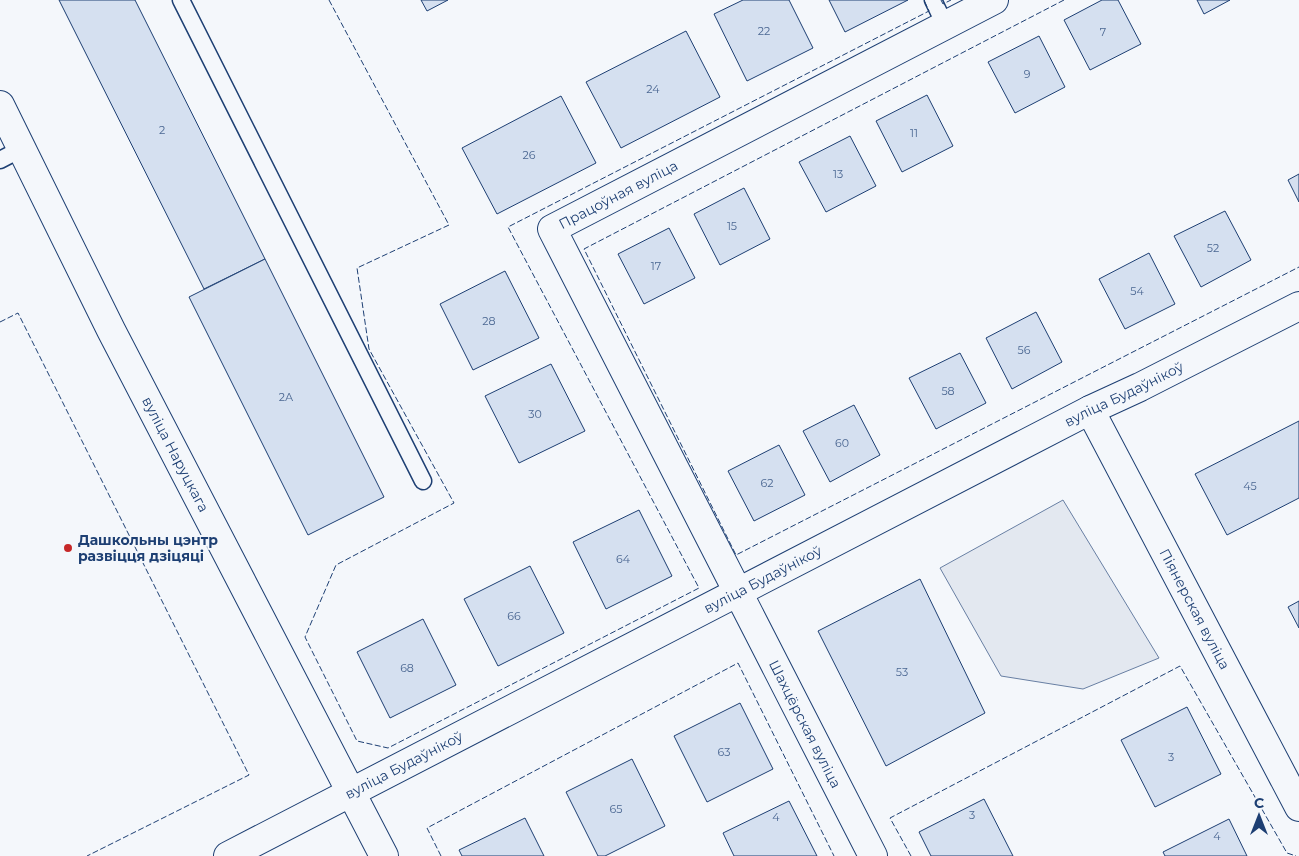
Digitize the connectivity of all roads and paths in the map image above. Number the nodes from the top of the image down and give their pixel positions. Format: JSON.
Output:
{"nodes":[{"id":1,"x":181,"y":0,"type":"edge"},
{"id":2,"x":933,"y":0,"type":"edge"},
{"id":3,"x":994,"y":0,"type":"edge"},
{"id":4,"x":945,"y":25,"type":"junction"},
{"id":5,"x":0,"y":105,"type":"edge"},
{"id":6,"x":11,"y":155,"type":"edge"},
{"id":7,"x":1299,"y":306,"type":"edge"},
{"id":8,"x":1090,"y":410,"type":"junction"},
{"id":9,"x":423,"y":481,"type":"dead end"},
{"id":10,"x":738,"y":593,"type":"junction"},
{"id":11,"x":351,"y":792,"type":"junction"},
{"id":12,"x":1299,"y":807,"type":"edge"},
{"id":13,"x":228,"y":856,"type":"edge"},
{"id":14,"x":384,"y":856,"type":"edge"},
{"id":15,"x":872,"y":856,"type":"edge"}],
"edges":[{"from":1,"to":9,"type":"lane"},
{"from":2,"to":4,"type":"lane"},
{"from":3,"to":4,"type":"street","name":"Працоўная вуліца"},
{"from":4,"to":10,"type":"street","name":"Працоўная вуліца"},
{"from":5,"to":6,"type":"street","name":"вуліца Наруцкага"},
{"from":6,"to":11,"type":"street","name":"вуліца Наруцкага"},
{"from":7,"to":8,"type":"street","name":"вуліца Будаўнікоў"},
{"from":8,"to":10,"type":"street","name":"вуліца Будаўнікоў"},
{"from":8,"to":12,"type":"street","name":"Піянерская вуліца"},
{"from":10,"to":11,"type":"street","name":"вуліца Будаўнікоў"},
{"from":10,"to":15,"type":"street","name":"Шахцёрская вуліца"},
{"from":11,"to":13,"type":"street","name":"вуліца Будаўнікоў"},
{"from":11,"to":14,"type":"street","name":"вуліца Наруцкага"}]}
